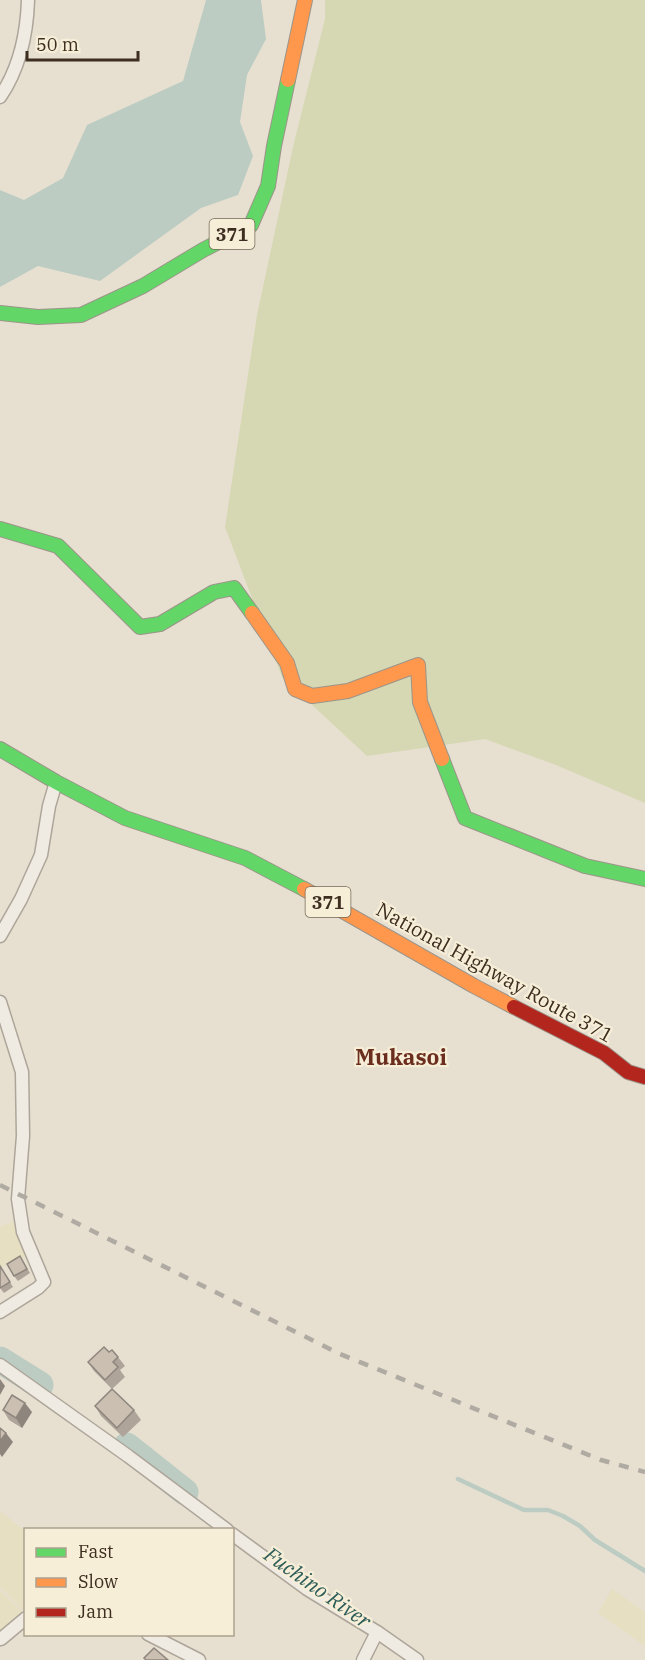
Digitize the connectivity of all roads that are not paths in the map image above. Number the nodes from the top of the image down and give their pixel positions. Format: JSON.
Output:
{"nodes":[{"id":1,"x":28,"y":0,"type":"edge"},
{"id":2,"x":305,"y":0,"type":"edge"},
{"id":3,"x":0,"y":97,"type":"edge"},
{"id":4,"x":0,"y":313,"type":"edge"},
{"id":5,"x":0,"y":529,"type":"edge"},
{"id":6,"x":0,"y":749,"type":"edge"},
{"id":7,"x":56,"y":782,"type":"junction"},
{"id":8,"x":645,"y":879,"type":"edge"},
{"id":9,"x":0,"y":936,"type":"edge"},
{"id":10,"x":0,"y":1002,"type":"edge"},
{"id":11,"x":645,"y":1077,"type":"edge"},
{"id":12,"x":0,"y":1312,"type":"edge"},
{"id":13,"x":0,"y":1365,"type":"edge"},
{"id":14,"x":224,"y":1528,"type":"edge"},
{"id":15,"x":234,"y":1534,"type":"edge"},
{"id":16,"x":24,"y":1620,"type":"edge"},
{"id":17,"x":377,"y":1632,"type":"junction"},
{"id":18,"x":150,"y":1636,"type":"edge"},
{"id":19,"x":0,"y":1638,"type":"edge"},
{"id":20,"x":199,"y":1660,"type":"edge"},
{"id":21,"x":363,"y":1660,"type":"edge"},
{"id":22,"x":417,"y":1660,"type":"edge"}],
"edges":[{"from":1,"to":3,"type":"street"},
{"from":2,"to":4,"type":"main road","number":"371"},
{"from":5,"to":8,"type":"main road"},
{"from":6,"to":7,"type":"main road","name":"National Highway Route 371","number":"371"},
{"from":7,"to":9,"type":"street"},
{"from":7,"to":11,"type":"main road","name":"National Highway Route 371","number":"371"},
{"from":10,"to":12,"type":"street"},
{"from":13,"to":14,"type":"street"},
{"from":15,"to":17,"type":"street"},
{"from":16,"to":19,"type":"street"},
{"from":17,"to":21,"type":"street"},
{"from":17,"to":22,"type":"street"},
{"from":18,"to":20,"type":"street"}]}
